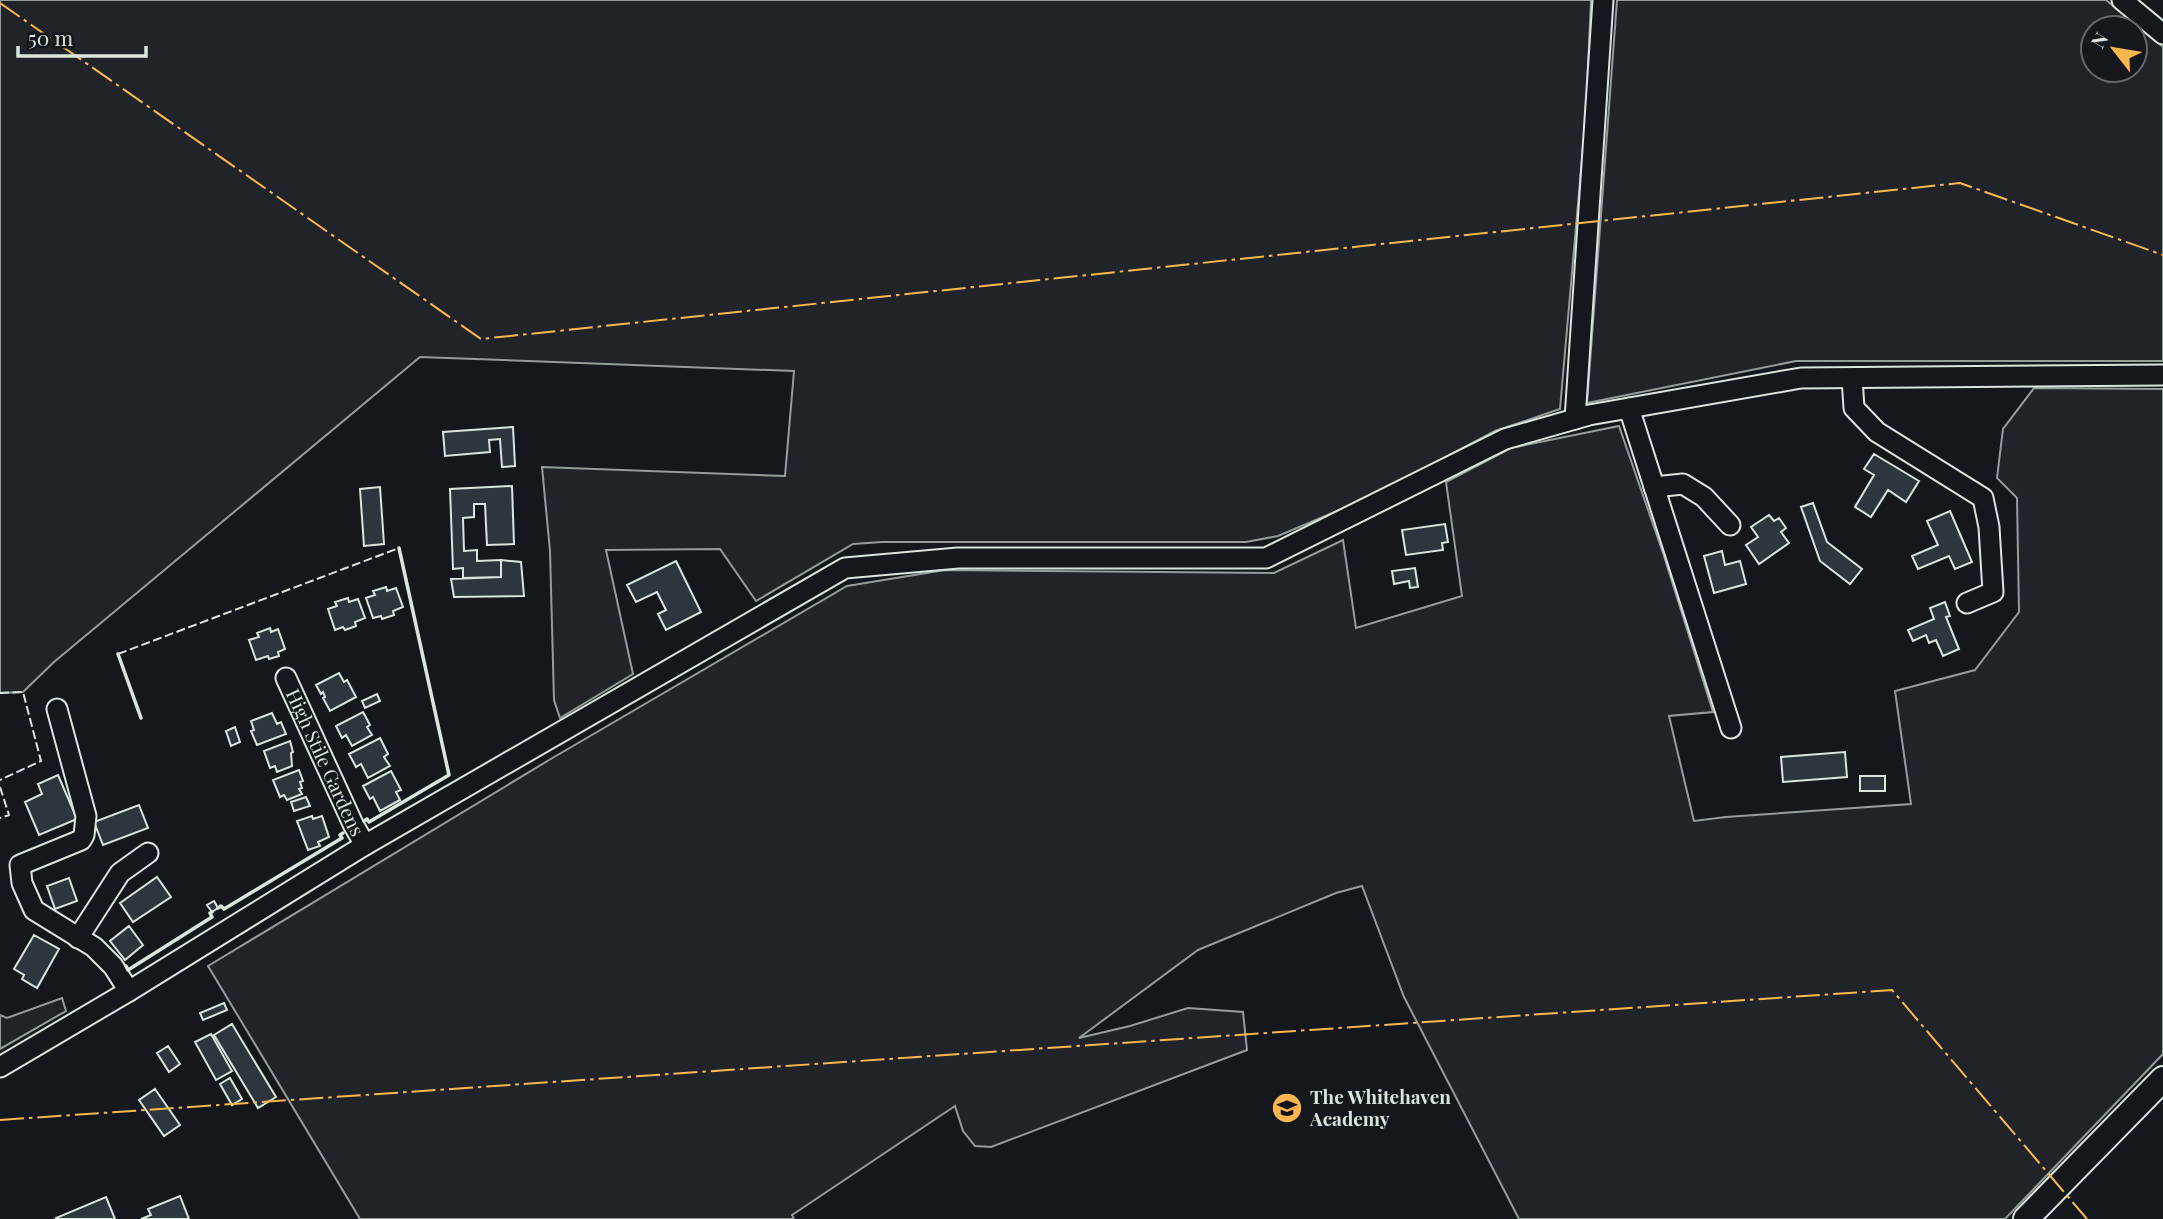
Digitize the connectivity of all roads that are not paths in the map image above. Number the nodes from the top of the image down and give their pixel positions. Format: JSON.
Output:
{"nodes":[{"id":1,"x":1603,"y":0,"type":"edge"},
{"id":2,"x":2122,"y":0,"type":"edge"},
{"id":3,"x":2163,"y":34,"type":"edge"},
{"id":4,"x":2163,"y":375,"type":"edge"},
{"id":5,"x":1852,"y":377,"type":"junction"},
{"id":6,"x":1629,"y":408,"type":"junction"},
{"id":7,"x":1575,"y":419,"type":"junction"},
{"id":8,"x":1654,"y":487,"type":"junction"},
{"id":9,"x":1730,"y":526,"type":"dead end"},
{"id":10,"x":1967,"y":603,"type":"dead end"},
{"id":11,"x":286,"y":678,"type":"dead end"},
{"id":12,"x":57,"y":709,"type":"dead end"},
{"id":13,"x":1731,"y":728,"type":"dead end"},
{"id":14,"x":365,"y":845,"type":"junction"},
{"id":15,"x":148,"y":853,"type":"dead end"},
{"id":16,"x":78,"y":938,"type":"junction"},
{"id":17,"x":129,"y":991,"type":"junction"},
{"id":18,"x":0,"y":1067,"type":"edge"},
{"id":19,"x":2163,"y":1079,"type":"edge"},
{"id":20,"x":2026,"y":1219,"type":"edge"}],
"edges":[{"from":1,"to":7,"type":"street"},
{"from":2,"to":3,"type":"street"},
{"from":4,"to":5,"type":"street"},
{"from":5,"to":6,"type":"street"},
{"from":5,"to":10,"type":"street"},
{"from":6,"to":7,"type":"street"},
{"from":6,"to":8,"type":"street"},
{"from":7,"to":14,"type":"street"},
{"from":8,"to":9,"type":"street"},
{"from":8,"to":13,"type":"street"},
{"from":11,"to":14,"type":"street","name":"High Stile Gardens"},
{"from":12,"to":16,"type":"street"},
{"from":14,"to":17,"type":"street"},
{"from":15,"to":16,"type":"street"},
{"from":16,"to":17,"type":"street"},
{"from":17,"to":18,"type":"street"},
{"from":19,"to":20,"type":"main road"}]}
